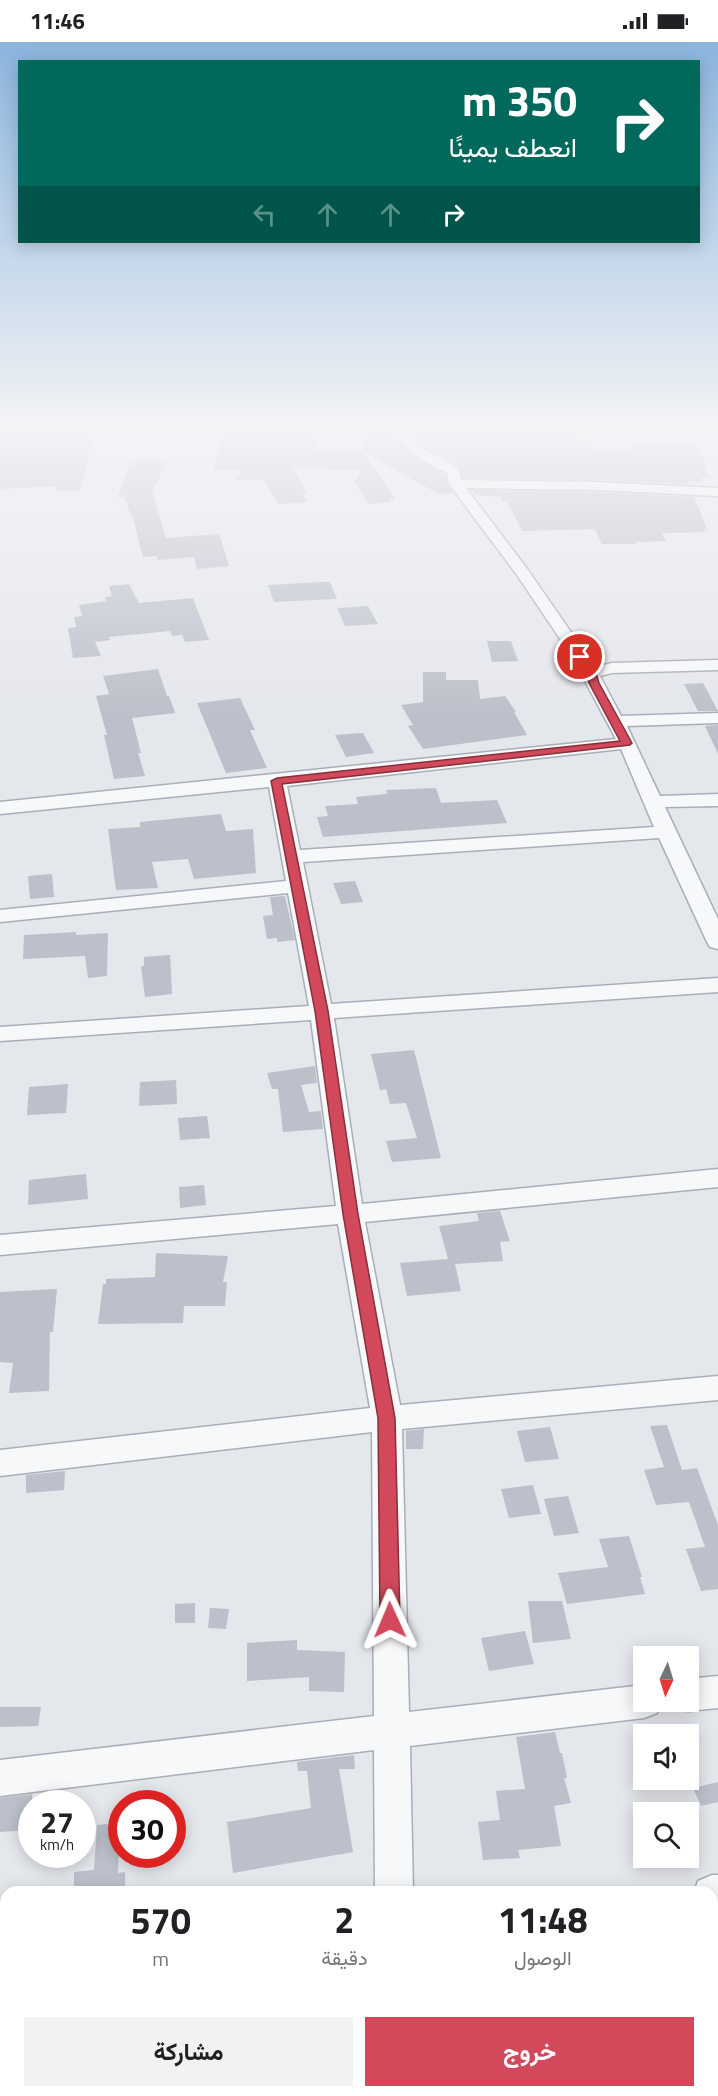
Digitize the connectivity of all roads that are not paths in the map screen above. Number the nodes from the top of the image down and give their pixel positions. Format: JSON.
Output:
{"nodes":[{"id":1,"x":488,"y":526,"type":"edge"},
{"id":2,"x":718,"y":665,"type":"edge"},
{"id":3,"x":591,"y":673,"type":"junction"},
{"id":4,"x":718,"y":718,"type":"edge"},
{"id":5,"x":614,"y":721,"type":"junction"},
{"id":6,"x":627,"y":743,"type":"junction"},
{"id":7,"x":277,"y":781,"type":"junction"},
{"id":8,"x":718,"y":800,"type":"edge"},
{"id":9,"x":653,"y":802,"type":"junction"},
{"id":10,"x":0,"y":808,"type":"edge"},
{"id":11,"x":666,"y":832,"type":"junction"},
{"id":12,"x":290,"y":857,"type":"junction"},
{"id":13,"x":296,"y":886,"type":"junction"},
{"id":14,"x":0,"y":916,"type":"edge"},
{"id":15,"x":718,"y":942,"type":"edge"},
{"id":16,"x":718,"y":985,"type":"edge"},
{"id":17,"x":321,"y":1011,"type":"junction"},
{"id":18,"x":0,"y":1034,"type":"edge"},
{"id":19,"x":718,"y":1178,"type":"edge"},
{"id":20,"x":350,"y":1214,"type":"junction"},
{"id":21,"x":0,"y":1245,"type":"edge"},
{"id":22,"x":718,"y":1388,"type":"edge"},
{"id":23,"x":387,"y":1418,"type":"junction"},
{"id":24,"x":0,"y":1463,"type":"edge"},
{"id":25,"x":718,"y":1692,"type":"edge"},
{"id":26,"x":699,"y":1694,"type":"edge"},
{"id":27,"x":633,"y":1702,"type":"edge"},
{"id":28,"x":392,"y":1732,"type":"junction"},
{"id":29,"x":0,"y":1778,"type":"edge"},
{"id":30,"x":394,"y":1886,"type":"edge"}],
"edges":[{"from":1,"to":3,"type":"street"},
{"from":2,"to":3,"type":"street"},
{"from":3,"to":5,"type":"street"},
{"from":4,"to":5,"type":"street"},
{"from":5,"to":6,"type":"street"},
{"from":6,"to":7,"type":"street"},
{"from":6,"to":9,"type":"street"},
{"from":7,"to":10,"type":"street"},
{"from":7,"to":12,"type":"street"},
{"from":8,"to":9,"type":"street"},
{"from":9,"to":11,"type":"street"},
{"from":11,"to":12,"type":"street"},
{"from":11,"to":15,"type":"street"},
{"from":12,"to":13,"type":"street"},
{"from":13,"to":14,"type":"street"},
{"from":13,"to":17,"type":"street"},
{"from":16,"to":17,"type":"street"},
{"from":17,"to":18,"type":"street"},
{"from":17,"to":20,"type":"street"},
{"from":19,"to":20,"type":"street"},
{"from":20,"to":21,"type":"street"},
{"from":20,"to":23,"type":"street"},
{"from":22,"to":23,"type":"street"},
{"from":23,"to":24,"type":"street"},
{"from":23,"to":28,"type":"street"},
{"from":25,"to":26,"type":"street"},
{"from":27,"to":28,"type":"street"},
{"from":28,"to":29,"type":"street"},
{"from":28,"to":30,"type":"street"}]}
